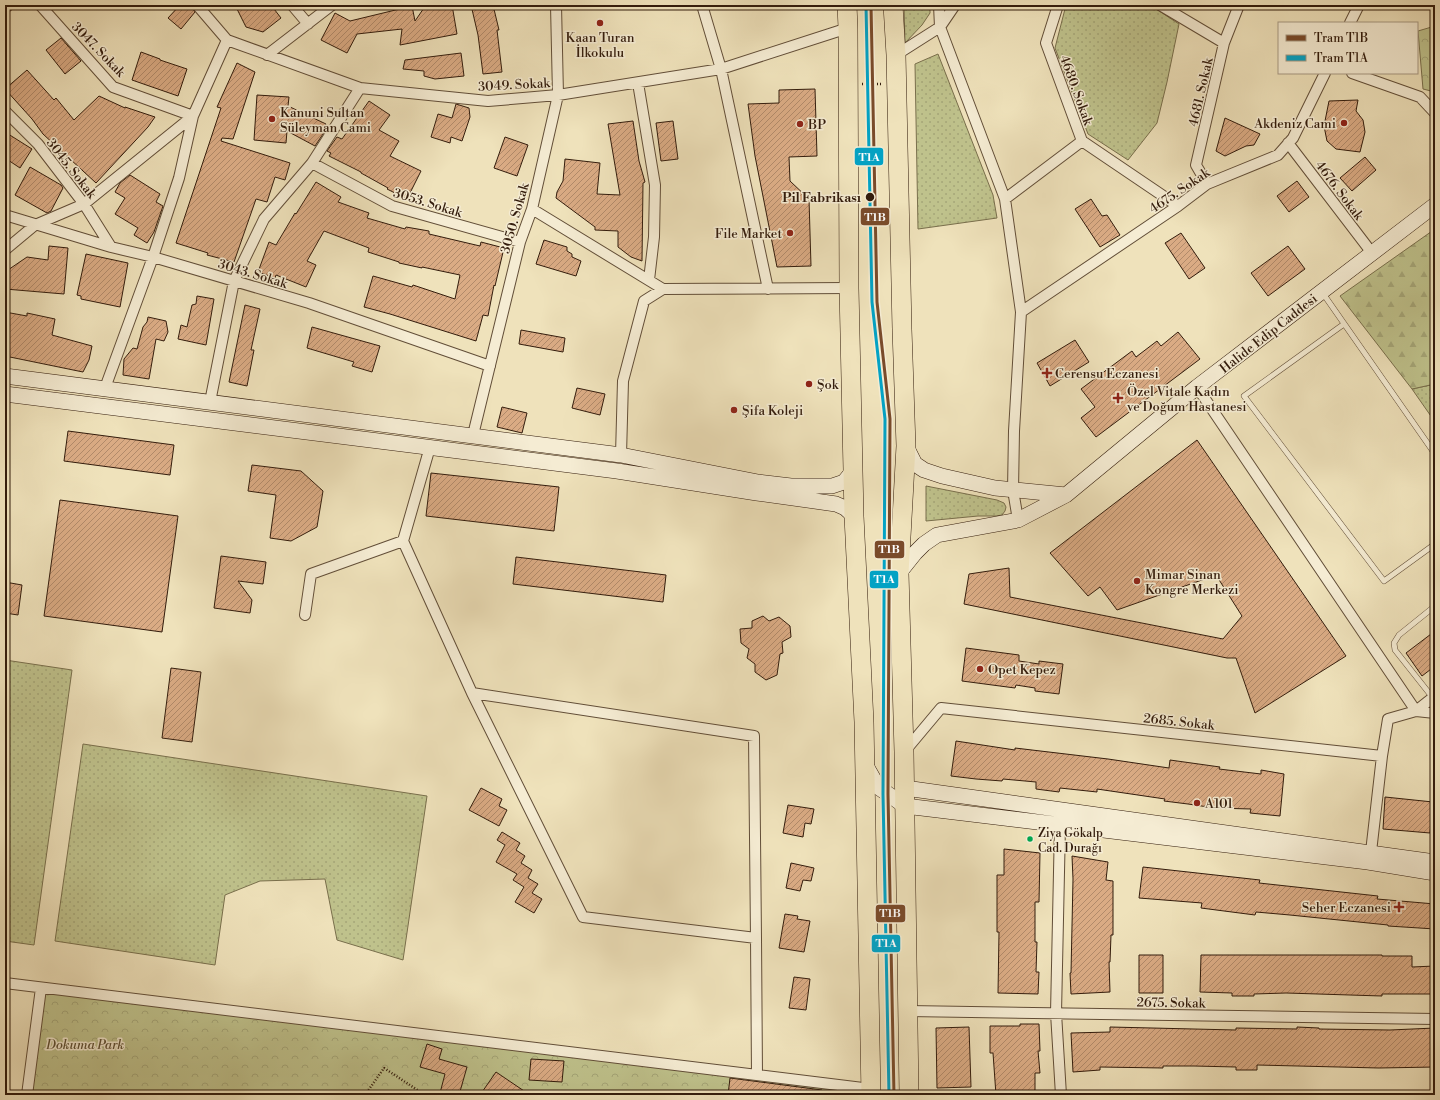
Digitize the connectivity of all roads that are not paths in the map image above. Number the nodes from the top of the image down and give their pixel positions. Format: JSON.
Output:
{"nodes":[{"id":1,"x":9,"y":5,"type":"edge"},
{"id":2,"x":40,"y":5,"type":"edge"},
{"id":3,"x":197,"y":5,"type":"edge"},
{"id":4,"x":292,"y":5,"type":"edge"},
{"id":5,"x":332,"y":5,"type":"edge"},
{"id":6,"x":556,"y":5,"type":"edge"},
{"id":7,"x":702,"y":5,"type":"edge"},
{"id":8,"x":847,"y":5,"type":"edge"},
{"id":9,"x":893,"y":5,"type":"edge"},
{"id":10,"x":939,"y":5,"type":"edge"},
{"id":11,"x":955,"y":5,"type":"edge"},
{"id":12,"x":1058,"y":5,"type":"edge"},
{"id":13,"x":1160,"y":5,"type":"edge"},
{"id":14,"x":1239,"y":5,"type":"edge"},
{"id":15,"x":1358,"y":5,"type":"edge"},
{"id":16,"x":5,"y":8,"type":"edge"},
{"id":17,"x":1350,"y":22,"type":"edge"},
{"id":18,"x":308,"y":24,"type":"junction"},
{"id":19,"x":940,"y":27,"type":"junction"},
{"id":20,"x":848,"y":28,"type":"junction"},
{"id":21,"x":227,"y":40,"type":"junction"},
{"id":22,"x":1224,"y":43,"type":"junction"},
{"id":23,"x":267,"y":55,"type":"junction"},
{"id":24,"x":896,"y":55,"type":"junction"},
{"id":25,"x":721,"y":69,"type":"junction"},
{"id":26,"x":1325,"y":74,"type":"edge"},
{"id":27,"x":1355,"y":74,"type":"edge"},
{"id":28,"x":638,"y":82,"type":"junction"},
{"id":29,"x":360,"y":88,"type":"junction"},
{"id":30,"x":558,"y":95,"type":"junction"},
{"id":31,"x":5,"y":111,"type":"edge"},
{"id":32,"x":1435,"y":113,"type":"edge"},
{"id":33,"x":193,"y":116,"type":"junction"},
{"id":34,"x":1082,"y":141,"type":"junction"},
{"id":35,"x":1288,"y":143,"type":"junction"},
{"id":36,"x":312,"y":163,"type":"junction"},
{"id":37,"x":1207,"y":184,"type":"junction"},
{"id":38,"x":1005,"y":199,"type":"junction"},
{"id":39,"x":84,"y":204,"type":"junction"},
{"id":40,"x":1435,"y":205,"type":"edge"},
{"id":41,"x":1178,"y":206,"type":"junction"},
{"id":42,"x":532,"y":209,"type":"junction"},
{"id":43,"x":5,"y":216,"type":"edge"},
{"id":44,"x":35,"y":225,"type":"junction"},
{"id":45,"x":520,"y":242,"type":"junction"},
{"id":46,"x":111,"y":247,"type":"junction"},
{"id":47,"x":5,"y":250,"type":"edge"},
{"id":48,"x":1372,"y":253,"type":"junction"},
{"id":49,"x":153,"y":257,"type":"junction"},
{"id":50,"x":649,"y":280,"type":"junction"},
{"id":51,"x":234,"y":281,"type":"junction"},
{"id":52,"x":849,"y":288,"type":"junction"},
{"id":53,"x":664,"y":289,"type":"junction"},
{"id":54,"x":768,"y":289,"type":"junction"},
{"id":55,"x":1322,"y":292,"type":"junction"},
{"id":56,"x":1021,"y":312,"type":"junction"},
{"id":57,"x":1344,"y":324,"type":"junction"},
{"id":58,"x":490,"y":366,"type":"junction"},
{"id":59,"x":5,"y":376,"type":"edge"},
{"id":60,"x":1197,"y":387,"type":"junction"},
{"id":61,"x":105,"y":388,"type":"junction"},
{"id":62,"x":5,"y":394,"type":"edge"},
{"id":63,"x":210,"y":402,"type":"junction"},
{"id":64,"x":473,"y":435,"type":"junction"},
{"id":65,"x":906,"y":446,"type":"junction"},
{"id":66,"x":430,"y":447,"type":"junction"},
{"id":67,"x":470,"y":452,"type":"junction"},
{"id":68,"x":1435,"y":454,"type":"edge"},
{"id":69,"x":621,"y":455,"type":"junction"},
{"id":70,"x":853,"y":471,"type":"junction"},
{"id":71,"x":1013,"y":490,"type":"junction"},
{"id":72,"x":792,"y":492,"type":"junction"},
{"id":73,"x":1066,"y":496,"type":"junction"},
{"id":74,"x":854,"y":516,"type":"junction"},
{"id":75,"x":1018,"y":520,"type":"junction"},
{"id":76,"x":403,"y":541,"type":"junction"},
{"id":77,"x":1435,"y":544,"type":"edge"},
{"id":78,"x":900,"y":573,"type":"junction"},
{"id":79,"x":1435,"y":606,"type":"edge"},
{"id":80,"x":305,"y":616,"type":"dead end"},
{"id":81,"x":472,"y":693,"type":"junction"},
{"id":82,"x":1434,"y":697,"type":"edge"},
{"id":83,"x":1416,"y":710,"type":"junction"},
{"id":84,"x":1435,"y":714,"type":"edge"},
{"id":85,"x":904,"y":752,"type":"junction"},
{"id":86,"x":1382,"y":756,"type":"junction"},
{"id":87,"x":865,"y":764,"type":"junction"},
{"id":88,"x":905,"y":797,"type":"junction"},
{"id":89,"x":1060,"y":825,"type":"junction"},
{"id":90,"x":1371,"y":852,"type":"junction"},
{"id":91,"x":1435,"y":862,"type":"edge"},
{"id":92,"x":1435,"y":873,"type":"edge"},
{"id":93,"x":756,"y":938,"type":"junction"},
{"id":94,"x":5,"y":983,"type":"edge"},
{"id":95,"x":41,"y":988,"type":"junction"},
{"id":96,"x":908,"y":1011,"type":"junction"},
{"id":97,"x":1056,"y":1013,"type":"junction"},
{"id":98,"x":1435,"y":1019,"type":"edge"},
{"id":99,"x":757,"y":1075,"type":"junction"},
{"id":100,"x":871,"y":1092,"type":"edge"},
{"id":101,"x":27,"y":1095,"type":"edge"},
{"id":102,"x":909,"y":1095,"type":"edge"},
{"id":103,"x":1060,"y":1095,"type":"edge"}],
"edges":[{"from":1,"to":16,"type":"street"},
{"from":2,"to":33,"type":"street","name":"3047. Sokak"},
{"from":3,"to":21,"type":"street","name":"3049. Sokak"},
{"from":4,"to":18,"type":"street"},
{"from":5,"to":18,"type":"street"},
{"from":6,"to":30,"type":"street","name":"3050. Sokak"},
{"from":7,"to":25,"type":"street"},
{"from":8,"to":20,"type":"highway"},
{"from":9,"to":24,"type":"highway"},
{"from":10,"to":19,"type":"street"},
{"from":11,"to":19,"type":"street"},
{"from":12,"to":34,"type":"street","name":"4680. Sokak"},
{"from":13,"to":22,"type":"street"},
{"from":14,"to":22,"type":"street","name":"4681. Sokak"},
{"from":15,"to":17,"type":"street"},
{"from":18,"to":23,"type":"street"},
{"from":19,"to":24,"type":"street"},
{"from":19,"to":38,"type":"street"},
{"from":20,"to":25,"type":"street","name":"3049. Sokak"},
{"from":20,"to":52,"type":"highway"},
{"from":21,"to":23,"type":"street","name":"3049. Sokak"},
{"from":21,"to":33,"type":"street"},
{"from":22,"to":37,"type":"street","name":"4681. Sokak"},
{"from":23,"to":29,"type":"street","name":"3049. Sokak"},
{"from":24,"to":65,"type":"highway"},
{"from":25,"to":28,"type":"street","name":"3049. Sokak"},
{"from":25,"to":54,"type":"street"},
{"from":26,"to":35,"type":"street","name":"4675. Sokak"},
{"from":27,"to":32,"type":"street"},
{"from":28,"to":30,"type":"street","name":"3049. Sokak"},
{"from":28,"to":50,"type":"street"},
{"from":29,"to":30,"type":"street","name":"3049. Sokak"},
{"from":29,"to":36,"type":"street"},
{"from":30,"to":42,"type":"street","name":"3050. Sokak"},
{"from":31,"to":39,"type":"street","name":"3045. Sokak"},
{"from":33,"to":39,"type":"street"},
{"from":33,"to":49,"type":"street"},
{"from":34,"to":38,"type":"street"},
{"from":34,"to":41,"type":"street","name":"4680. Sokak"},
{"from":35,"to":37,"type":"street","name":"4675. Sokak"},
{"from":35,"to":48,"type":"street","name":"4676. Sokak"},
{"from":36,"to":45,"type":"street","name":"3053. Sokak"},
{"from":36,"to":51,"type":"street"},
{"from":37,"to":41,"type":"street","name":"4675. Sokak"},
{"from":38,"to":56,"type":"street"},
{"from":39,"to":44,"type":"street"},
{"from":39,"to":46,"type":"street","name":"3045. Sokak"},
{"from":40,"to":48,"type":"street","name":"Halide Edip Caddesi"},
{"from":41,"to":56,"type":"street","name":"4675. Sokak"},
{"from":42,"to":45,"type":"street","name":"3050. Sokak"},
{"from":42,"to":50,"type":"street"},
{"from":43,"to":44,"type":"street","name":"3043. Sokak"},
{"from":44,"to":46,"type":"street","name":"3043. Sokak"},
{"from":44,"to":47,"type":"street"},
{"from":45,"to":58,"type":"street","name":"3050. Sokak"},
{"from":46,"to":49,"type":"street","name":"3043. Sokak"},
{"from":48,"to":55,"type":"street","name":"Halide Edip Caddesi"},
{"from":49,"to":51,"type":"street","name":"3043. Sokak"},
{"from":49,"to":61,"type":"street"},
{"from":50,"to":53,"type":"street"},
{"from":51,"to":58,"type":"street","name":"3043. Sokak"},
{"from":51,"to":63,"type":"street"},
{"from":52,"to":54,"type":"street"},
{"from":52,"to":70,"type":"highway"},
{"from":53,"to":54,"type":"street"},
{"from":53,"to":69,"type":"street"},
{"from":55,"to":57,"type":"lane"},
{"from":55,"to":60,"type":"street","name":"Halide Edip Caddesi"},
{"from":56,"to":71,"type":"street"},
{"from":57,"to":68,"type":"lane"},
{"from":57,"to":77,"type":"lane"},
{"from":58,"to":64,"type":"street","name":"3050. Sokak"},
{"from":59,"to":61,"type":"street"},
{"from":60,"to":73,"type":"street","name":"Halide Edip Caddesi"},
{"from":60,"to":83,"type":"street"},
{"from":61,"to":63,"type":"street"},
{"from":62,"to":66,"type":"street"},
{"from":63,"to":64,"type":"street"},
{"from":64,"to":67,"type":"street"},
{"from":64,"to":69,"type":"street"},
{"from":65,"to":71,"type":"street"},
{"from":65,"to":78,"type":"highway"},
{"from":66,"to":67,"type":"street"},
{"from":66,"to":76,"type":"street"},
{"from":67,"to":72,"type":"street"},
{"from":69,"to":72,"type":"street"},
{"from":70,"to":72,"type":"street"},
{"from":70,"to":74,"type":"highway"},
{"from":71,"to":73,"type":"street"},
{"from":71,"to":75,"type":"street"},
{"from":72,"to":74,"type":"street"},
{"from":73,"to":75,"type":"street","name":"Halide Edip Caddesi"},
{"from":74,"to":87,"type":"highway"},
{"from":75,"to":78,"type":"street","name":"Halide Edip Caddesi"},
{"from":76,"to":80,"type":"street"},
{"from":76,"to":81,"type":"street"},
{"from":78,"to":85,"type":"highway"},
{"from":79,"to":82,"type":"lane"},
{"from":81,"to":93,"type":"street"},
{"from":81,"to":93,"type":"street"},
{"from":82,"to":83,"type":"street"},
{"from":83,"to":84,"type":"street"},
{"from":83,"to":86,"type":"street"},
{"from":85,"to":86,"type":"street","name":"2685. Sokak"},
{"from":85,"to":88,"type":"highway"},
{"from":86,"to":90,"type":"street"},
{"from":87,"to":88,"type":"street"},
{"from":87,"to":100,"type":"highway"},
{"from":88,"to":89,"type":"street"},
{"from":88,"to":90,"type":"street"},
{"from":88,"to":96,"type":"highway"},
{"from":89,"to":92,"type":"street"},
{"from":89,"to":97,"type":"street"},
{"from":90,"to":91,"type":"street"},
{"from":93,"to":99,"type":"street"},
{"from":94,"to":95,"type":"street"},
{"from":95,"to":99,"type":"street"},
{"from":95,"to":101,"type":"street"},
{"from":96,"to":97,"type":"street","name":"2675. Sokak"},
{"from":96,"to":102,"type":"highway"},
{"from":97,"to":98,"type":"street","name":"2675. Sokak"},
{"from":97,"to":103,"type":"street"},
{"from":99,"to":100,"type":"street"}]}
